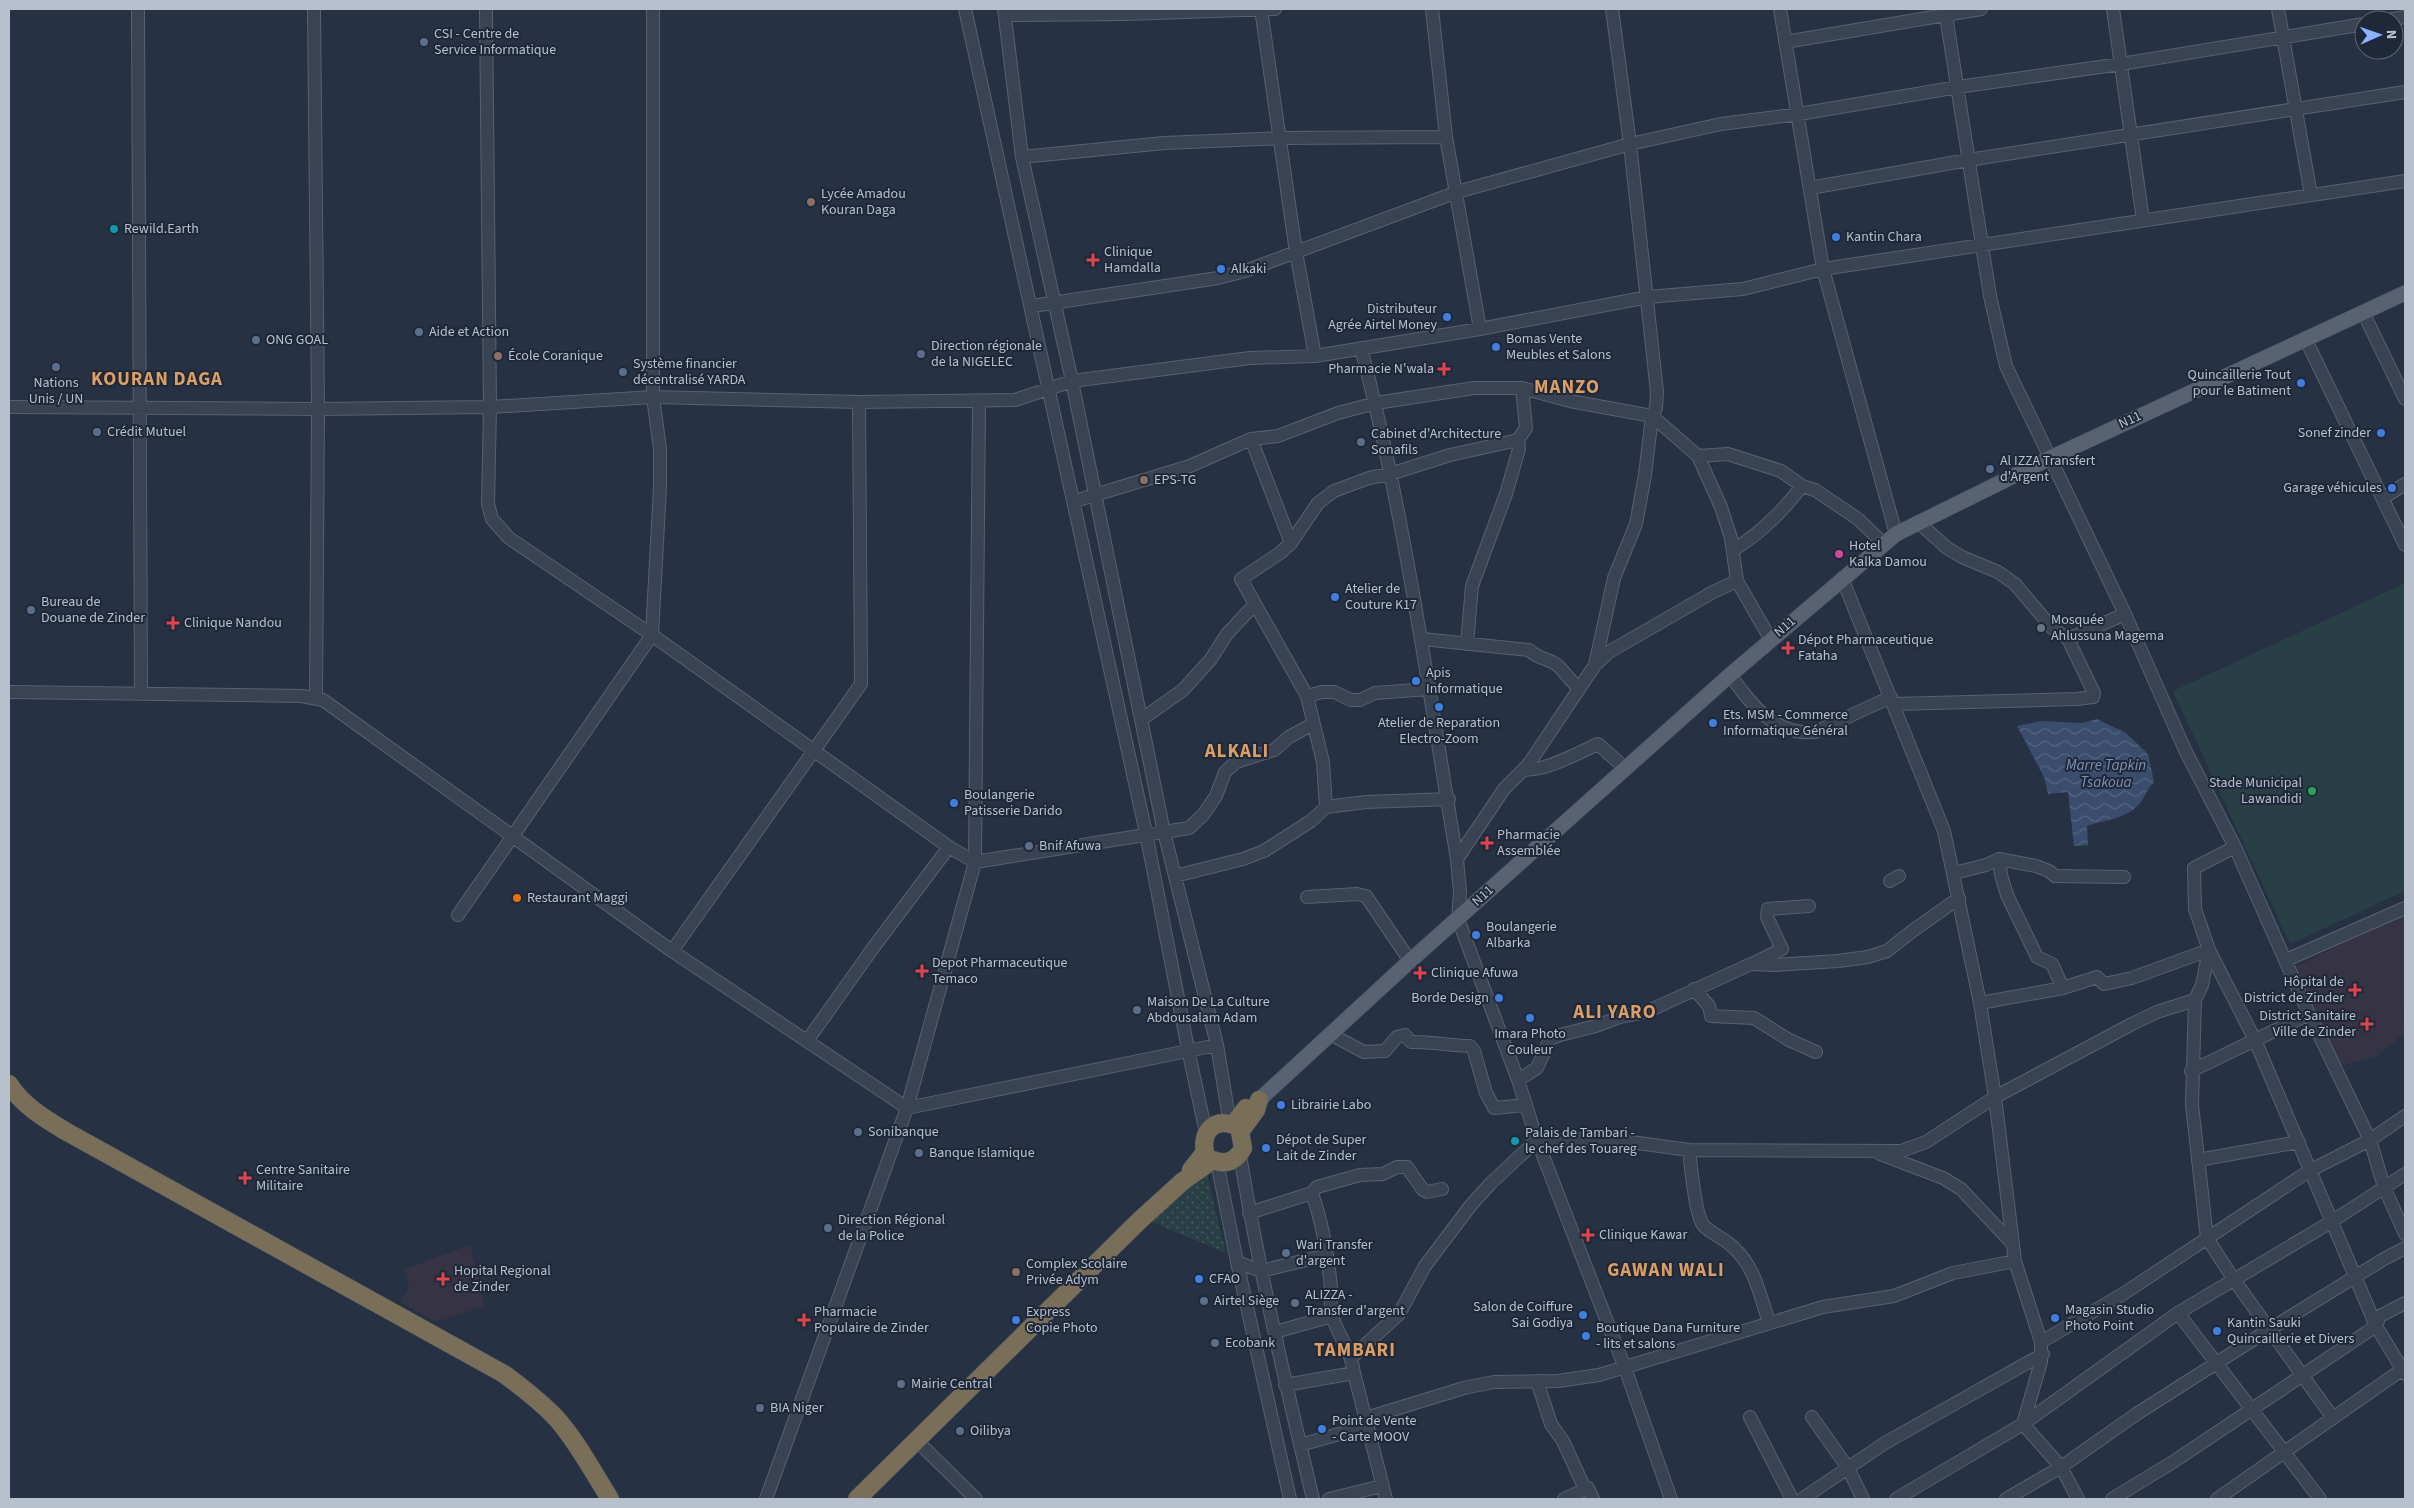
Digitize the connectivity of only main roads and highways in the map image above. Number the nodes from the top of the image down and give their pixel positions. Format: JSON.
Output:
{"nodes":[{"id":1,"x":2405,"y":293,"type":"edge"},
{"id":2,"x":9,"y":1084,"type":"edge"},
{"id":3,"x":9,"y":1099,"type":"edge"},
{"id":4,"x":1259,"y":1100,"type":"joint"},
{"id":5,"x":1234,"y":1127,"type":"junction"},
{"id":6,"x":1212,"y":1158,"type":"junction"},
{"id":7,"x":198,"y":1210,"type":"junction"},
{"id":8,"x":599,"y":1499,"type":"edge"},
{"id":9,"x":610,"y":1499,"type":"edge"},
{"id":10,"x":857,"y":1499,"type":"edge"}],
"edges":[{"from":1,"to":4,"type":"main road","name":"N11"},
{"from":2,"to":7,"type":"highway"},
{"from":3,"to":7,"type":"highway"},
{"from":4,"to":5,"type":"highway"},
{"from":5,"to":6,"type":"highway"},
{"from":5,"to":6,"type":"highway"},
{"from":6,"to":10,"type":"highway"},
{"from":7,"to":8,"type":"highway"},
{"from":7,"to":9,"type":"highway"}]}
